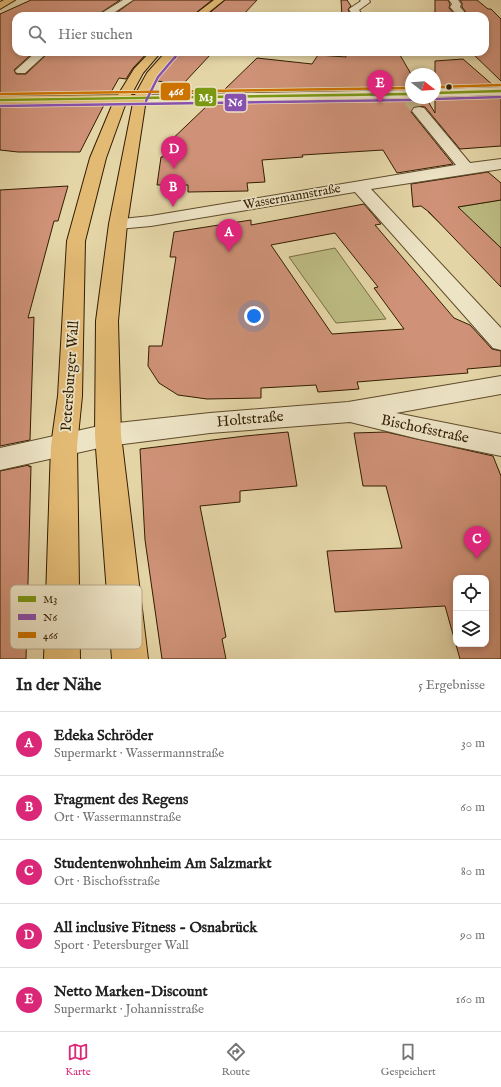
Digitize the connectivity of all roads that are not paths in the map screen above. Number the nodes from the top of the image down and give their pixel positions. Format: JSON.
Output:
{"nodes":[{"id":1,"x":11,"y":0,"type":"edge"},
{"id":2,"x":129,"y":0,"type":"edge"},
{"id":3,"x":220,"y":0,"type":"edge"},
{"id":4,"x":453,"y":0,"type":"edge"},
{"id":5,"x":365,"y":1,"type":"edge"},
{"id":6,"x":230,"y":4,"type":"dead end"},
{"id":7,"x":0,"y":6,"type":"edge"},
{"id":8,"x":109,"y":12,"type":"edge"},
{"id":9,"x":204,"y":12,"type":"edge"},
{"id":10,"x":219,"y":12,"type":"edge"},
{"id":11,"x":356,"y":12,"type":"edge"},
{"id":12,"x":459,"y":12,"type":"edge"},
{"id":13,"x":38,"y":56,"type":"edge"},
{"id":14,"x":152,"y":56,"type":"edge"},
{"id":15,"x":168,"y":56,"type":"edge"},
{"id":16,"x":21,"y":71,"type":"dead end"},
{"id":17,"x":501,"y":91,"type":"edge"},
{"id":18,"x":441,"y":93,"type":"edge"},
{"id":19,"x":405,"y":96,"type":"edge"},
{"id":20,"x":121,"y":99,"type":"junction"},
{"id":21,"x":140,"y":99,"type":"junction"},
{"id":22,"x":0,"y":100,"type":"edge"},
{"id":23,"x":419,"y":111,"type":"tunnel mouth"},
{"id":24,"x":501,"y":164,"type":"edge"},
{"id":25,"x":466,"y":168,"type":"junction"},
{"id":26,"x":359,"y":186,"type":"junction"},
{"id":27,"x":118,"y":224,"type":"junction"},
{"id":28,"x":501,"y":342,"type":"edge"},
{"id":29,"x":501,"y":385,"type":"edge"},
{"id":30,"x":348,"y":412,"type":"junction"},
{"id":31,"x":108,"y":435,"type":"junction"},
{"id":32,"x":64,"y":446,"type":"junction"},
{"id":33,"x":501,"y":446,"type":"edge"},
{"id":34,"x":0,"y":459,"type":"edge"},
{"id":35,"x":63,"y":585,"type":"edge"},
{"id":36,"x":123,"y":585,"type":"edge"},
{"id":37,"x":62,"y":649,"type":"edge"},
{"id":38,"x":129,"y":649,"type":"edge"},
{"id":39,"x":62,"y":659,"type":"edge"},
{"id":40,"x":130,"y":659,"type":"edge"}],
"edges":[{"from":1,"to":7,"type":"main road"},
{"from":2,"to":8,"type":"street"},
{"from":3,"to":9,"type":"main road"},
{"from":4,"to":12,"type":"street"},
{"from":5,"to":11,"type":"street"},
{"from":6,"to":10,"type":"main road"},
{"from":13,"to":16,"type":"street"},
{"from":14,"to":20,"type":"main road","name":"Petersburger Wall"},
{"from":15,"to":21,"type":"main road"},
{"from":17,"to":18,"type":"street"},
{"from":19,"to":21,"type":"street"},
{"from":20,"to":21,"type":"main road"},
{"from":20,"to":22,"type":"main road"},
{"from":20,"to":32,"type":"main road","name":"Petersburger Wall"},
{"from":21,"to":27,"type":"main road"},
{"from":23,"to":25,"type":"street"},
{"from":24,"to":25,"type":"street","name":"Wassermannstraße"},
{"from":25,"to":26,"type":"street","name":"Wassermannstraße"},
{"from":26,"to":27,"type":"street","name":"Wassermannstraße"},
{"from":26,"to":28,"type":"street"},
{"from":27,"to":31,"type":"main road"},
{"from":29,"to":30,"type":"street","name":"Holtstraße"},
{"from":30,"to":31,"type":"street","name":"Holtstraße"},
{"from":30,"to":33,"type":"street","name":"Bischofsstraße"},
{"from":31,"to":32,"type":"street","name":"Holtstraße"},
{"from":31,"to":36,"type":"main road"},
{"from":32,"to":34,"type":"street","name":"Holtstraße"},
{"from":32,"to":35,"type":"main road","name":"Petersburger Wall"},
{"from":37,"to":39,"type":"main road","name":"Petersburger Wall"},
{"from":38,"to":40,"type":"main road"}]}
